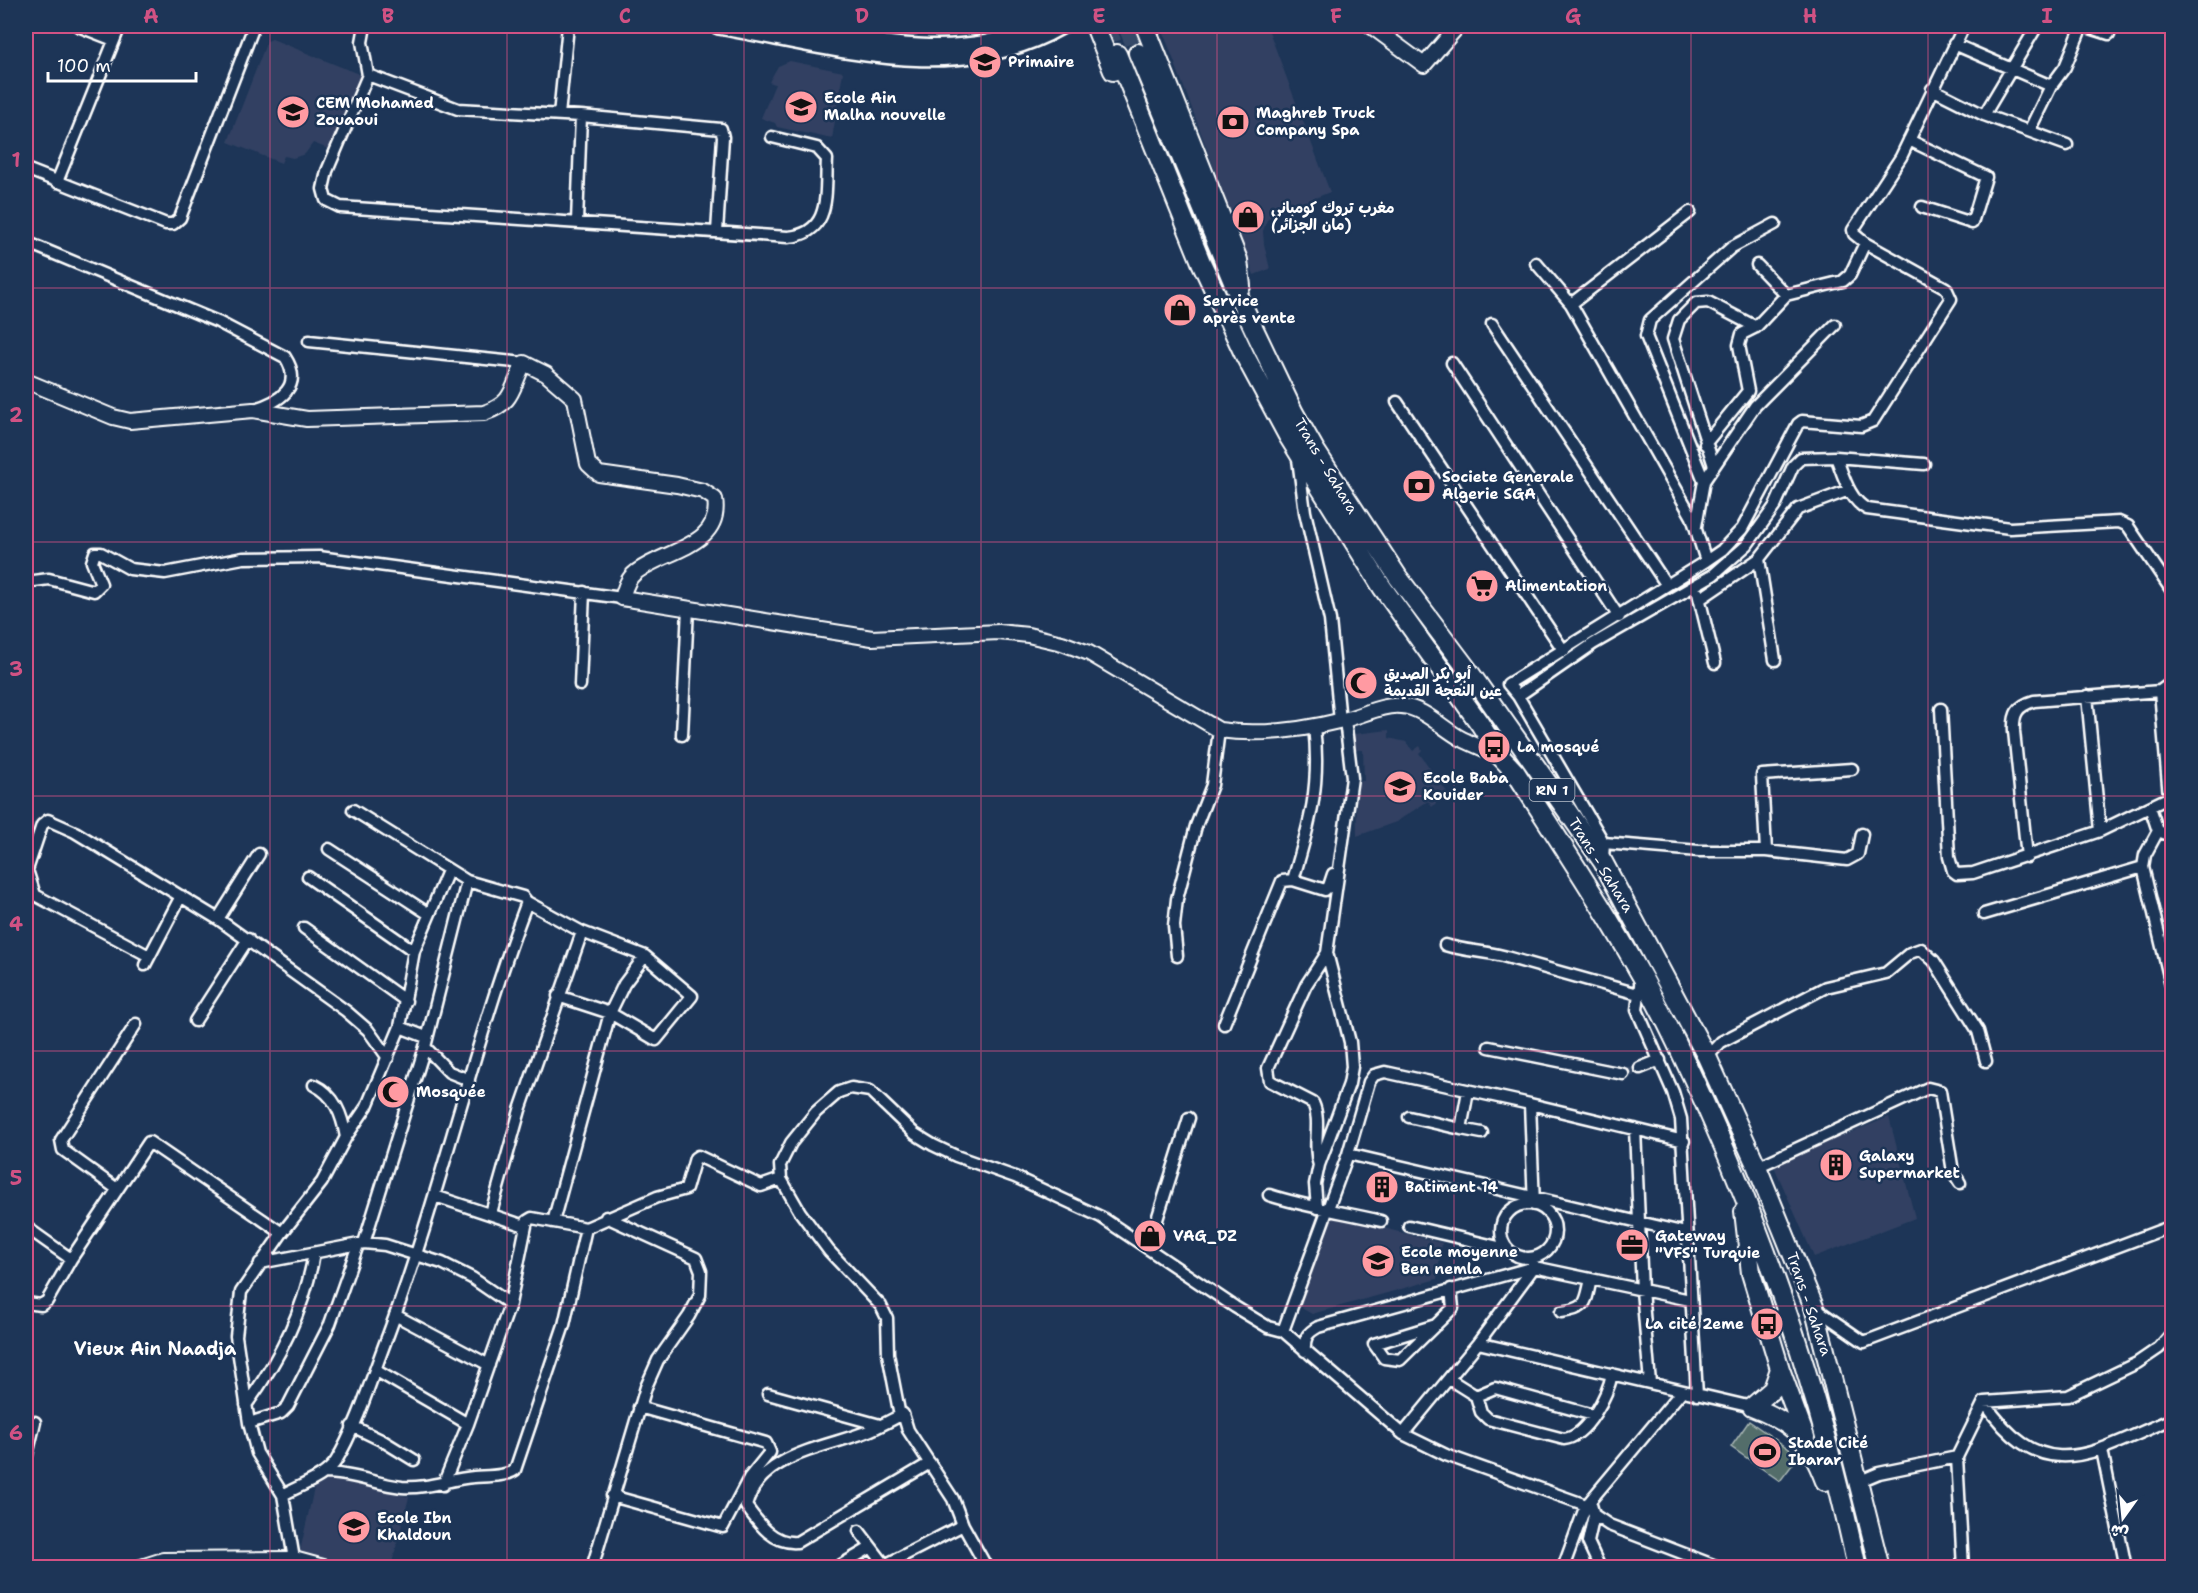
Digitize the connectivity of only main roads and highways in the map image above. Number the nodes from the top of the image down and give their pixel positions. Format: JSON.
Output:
{"nodes":[{"id":1,"x":718,"y":26,"type":"edge"},
{"id":2,"x":788,"y":26,"type":"edge"},
{"id":3,"x":1037,"y":26,"type":"edge"},
{"id":4,"x":1062,"y":26,"type":"edge"},
{"id":5,"x":1095,"y":26,"type":"edge"},
{"id":6,"x":1144,"y":26,"type":"edge"},
{"id":7,"x":1138,"y":53,"type":"tunnel mouth"},
{"id":8,"x":1117,"y":54,"type":"tunnel mouth"},
{"id":9,"x":1201,"y":262,"type":"junction"},
{"id":10,"x":1243,"y":306,"type":"junction"},
{"id":11,"x":1743,"y":1194,"type":"junction"},
{"id":12,"x":1780,"y":1369,"type":"junction"},
{"id":13,"x":1807,"y":1441,"type":"junction"},
{"id":14,"x":1855,"y":1560,"type":"edge"},
{"id":15,"x":1880,"y":1568,"type":"edge"}],
"edges":[{"from":1,"to":4,"type":"main road"},
{"from":2,"to":3,"type":"main road"},
{"from":5,"to":9,"type":"highway"},
{"from":6,"to":10,"type":"highway"},
{"from":7,"to":10,"type":"highway","name":"Trans - Sahara","number":"RN 1"},
{"from":8,"to":9,"type":"highway","name":"Trans - Sahara","number":"RN 1"},
{"from":9,"to":11,"type":"highway","name":"Trans - Sahara","number":"RN 1"},
{"from":10,"to":15,"type":"highway","name":"Trans - Sahara","number":"RN 1"},
{"from":11,"to":12,"type":"highway"},
{"from":11,"to":14,"type":"highway","name":"Trans - Sahara","number":"RN 1"},
{"from":12,"to":13,"type":"highway"},
{"from":12,"to":13,"type":"highway"},
{"from":13,"to":14,"type":"highway"}]}
